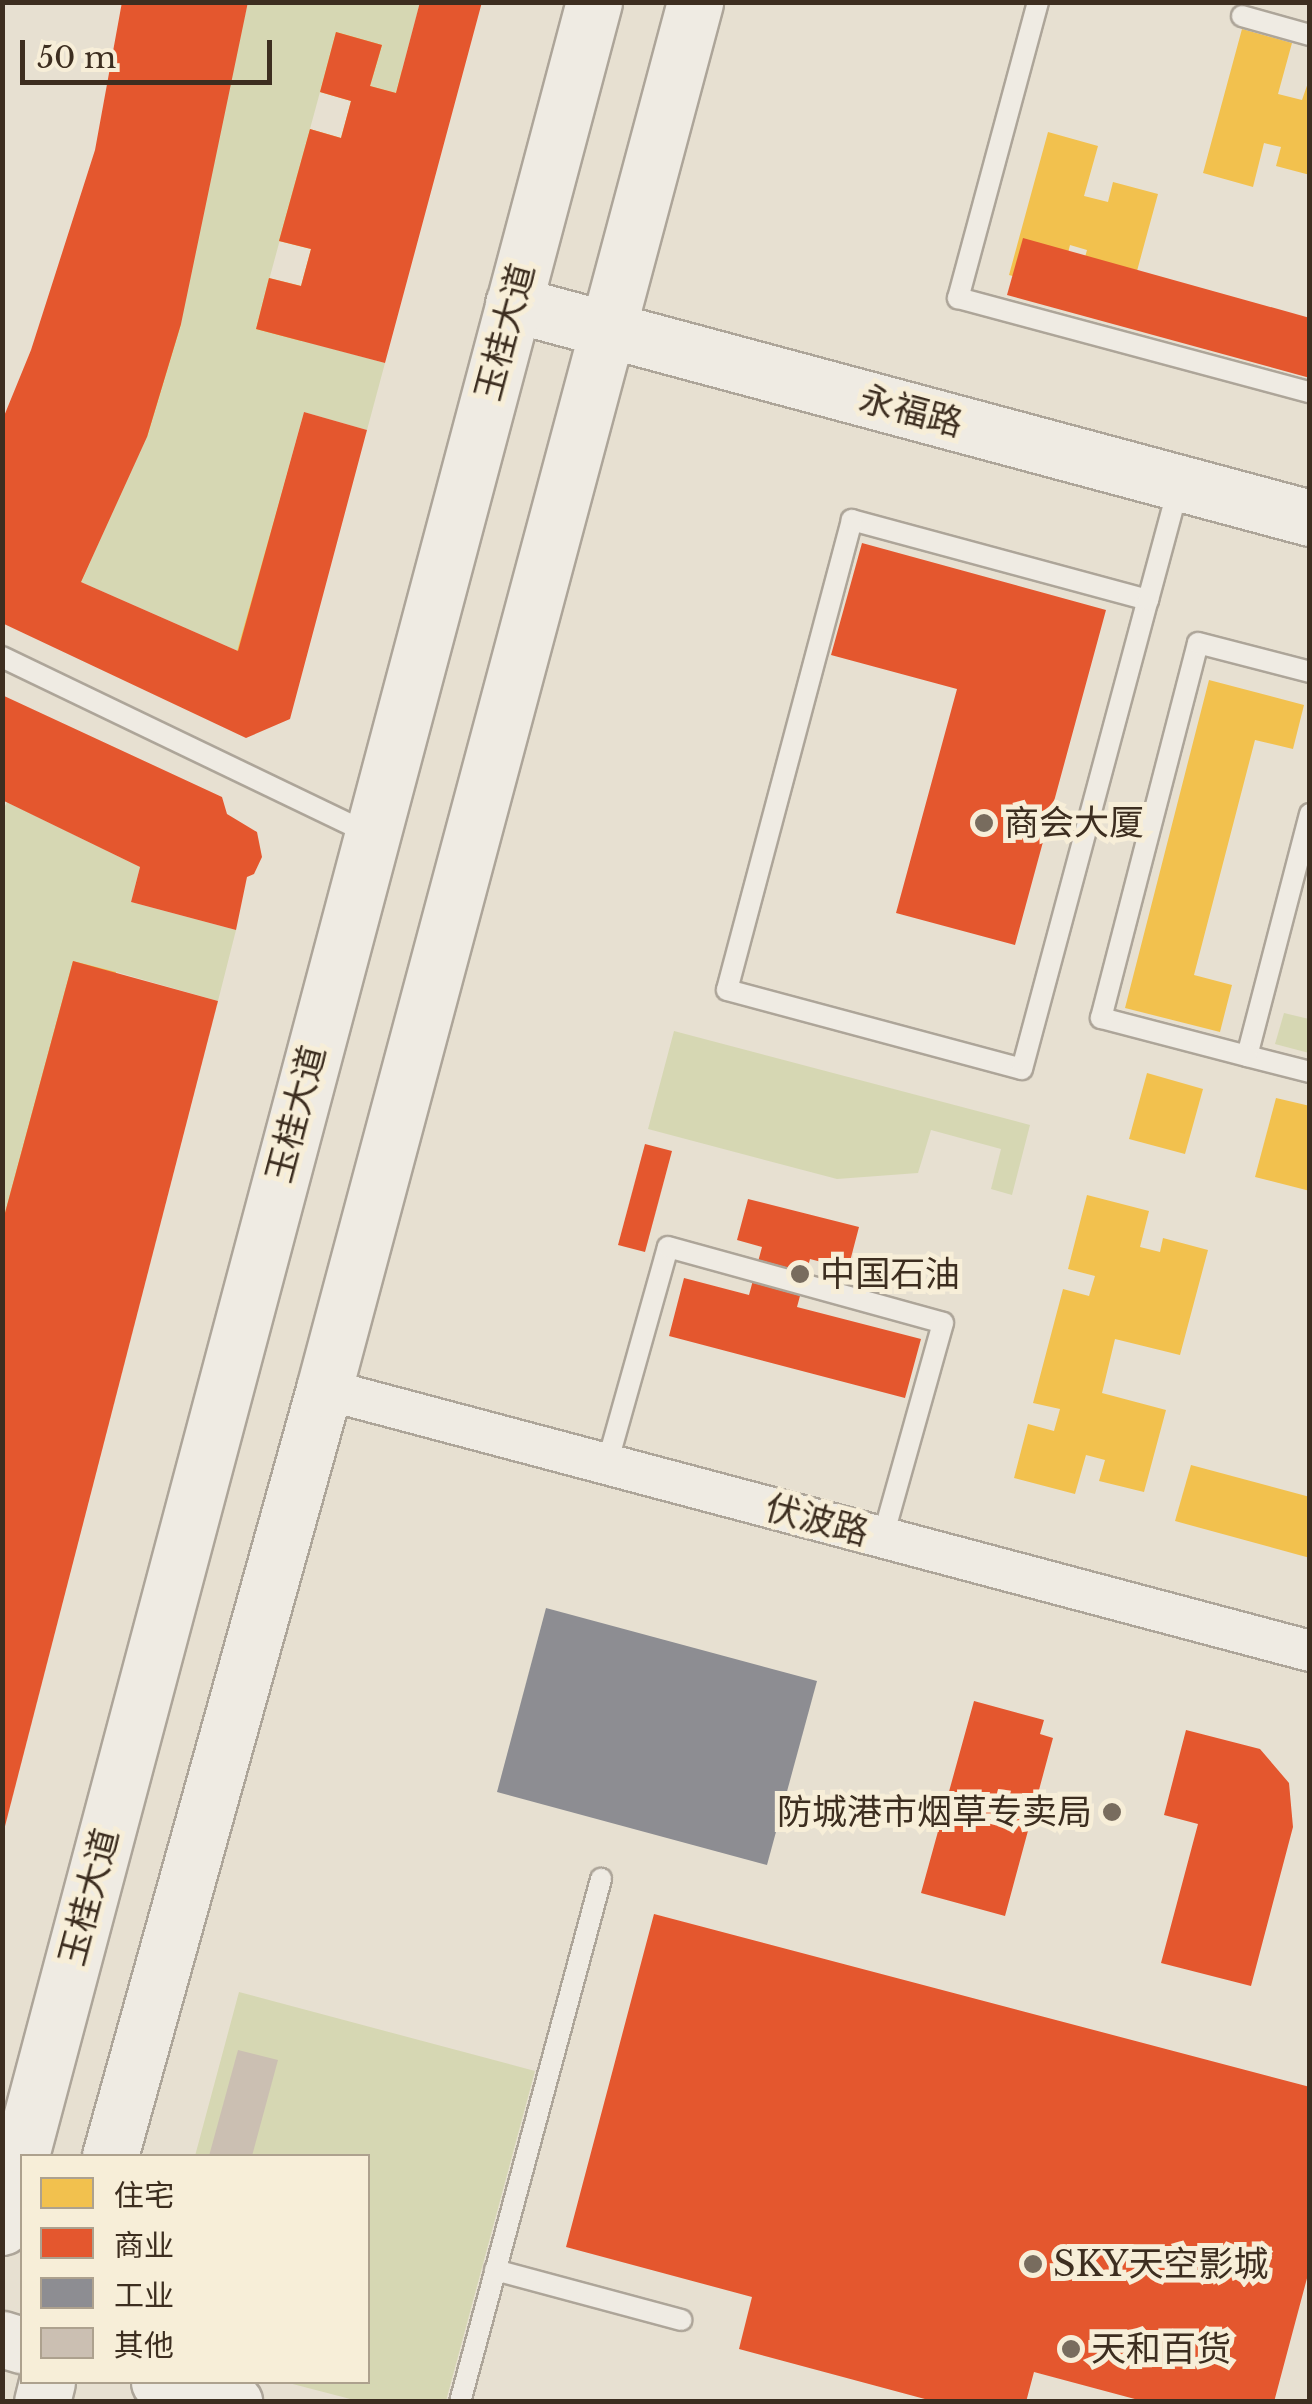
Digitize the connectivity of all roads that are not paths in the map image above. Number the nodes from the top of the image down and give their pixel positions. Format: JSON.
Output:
{"nodes":[{"id":1,"x":594,"y":2,"type":"edge"},
{"id":2,"x":695,"y":2,"type":"edge"},
{"id":3,"x":1038,"y":2,"type":"edge"},
{"id":4,"x":1242,"y":16,"type":"dead end"},
{"id":5,"x":1310,"y":35,"type":"edge"},
{"id":6,"x":512,"y":304,"type":"junction"},
{"id":7,"x":608,"y":329,"type":"junction"},
{"id":8,"x":1310,"y":392,"type":"edge"},
{"id":9,"x":1180,"y":483,"type":"junction"},
{"id":10,"x":1310,"y":518,"type":"edge"},
{"id":11,"x":1148,"y":600,"type":"junction"},
{"id":12,"x":2,"y":657,"type":"edge"},
{"id":13,"x":1310,"y":672,"type":"edge"},
{"id":14,"x":1310,"y":814,"type":"edge"},
{"id":15,"x":370,"y":834,"type":"junction"},
{"id":16,"x":1247,"y":1056,"type":"junction"},
{"id":17,"x":1310,"y":1072,"type":"edge"},
{"id":18,"x":324,"y":1388,"type":"junction"},
{"id":19,"x":607,"y":1464,"type":"junction"},
{"id":20,"x":883,"y":1538,"type":"junction"},
{"id":21,"x":1310,"y":1651,"type":"edge"},
{"id":22,"x":601,"y":1879,"type":"dead end"},
{"id":23,"x":21,"y":2154,"type":"edge"},
{"id":24,"x":111,"y":2154,"type":"edge"},
{"id":25,"x":20,"y":2159,"type":"edge"},
{"id":26,"x":2,"y":2227,"type":"edge"},
{"id":27,"x":496,"y":2270,"type":"junction"},
{"id":28,"x":681,"y":2320,"type":"dead end"},
{"id":29,"x":166,"y":2384,"type":"edge"},
{"id":30,"x":234,"y":2402,"type":"edge"},
{"id":31,"x":460,"y":2402,"type":"edge"}],
"edges":[{"from":1,"to":6,"type":"main road","name":"玉桂大道"},
{"from":2,"to":7,"type":"main road"},
{"from":3,"to":8,"type":"lane"},
{"from":4,"to":5,"type":"lane"},
{"from":6,"to":7,"type":"main road","name":"永福路"},
{"from":6,"to":15,"type":"main road","name":"玉桂大道"},
{"from":7,"to":9,"type":"main road","name":"永福路"},
{"from":7,"to":18,"type":"main road"},
{"from":9,"to":10,"type":"main road","name":"永福路"},
{"from":9,"to":11,"type":"lane"},
{"from":11,"to":11,"type":"lane"},
{"from":12,"to":15,"type":"lane"},
{"from":13,"to":16,"type":"lane"},
{"from":14,"to":16,"type":"lane"},
{"from":15,"to":23,"type":"main road","name":"玉桂大道"},
{"from":16,"to":17,"type":"lane"},
{"from":18,"to":19,"type":"street","name":"伏波路"},
{"from":18,"to":24,"type":"main road"},
{"from":19,"to":20,"type":"street","name":"伏波路"},
{"from":19,"to":20,"type":"lane"},
{"from":20,"to":21,"type":"street","name":"伏波路"},
{"from":22,"to":27,"type":"lane"},
{"from":25,"to":26,"type":"main road","name":"玉桂大道"},
{"from":27,"to":28,"type":"lane"},
{"from":27,"to":31,"type":"lane"},
{"from":29,"to":30,"type":"main road"}]}
